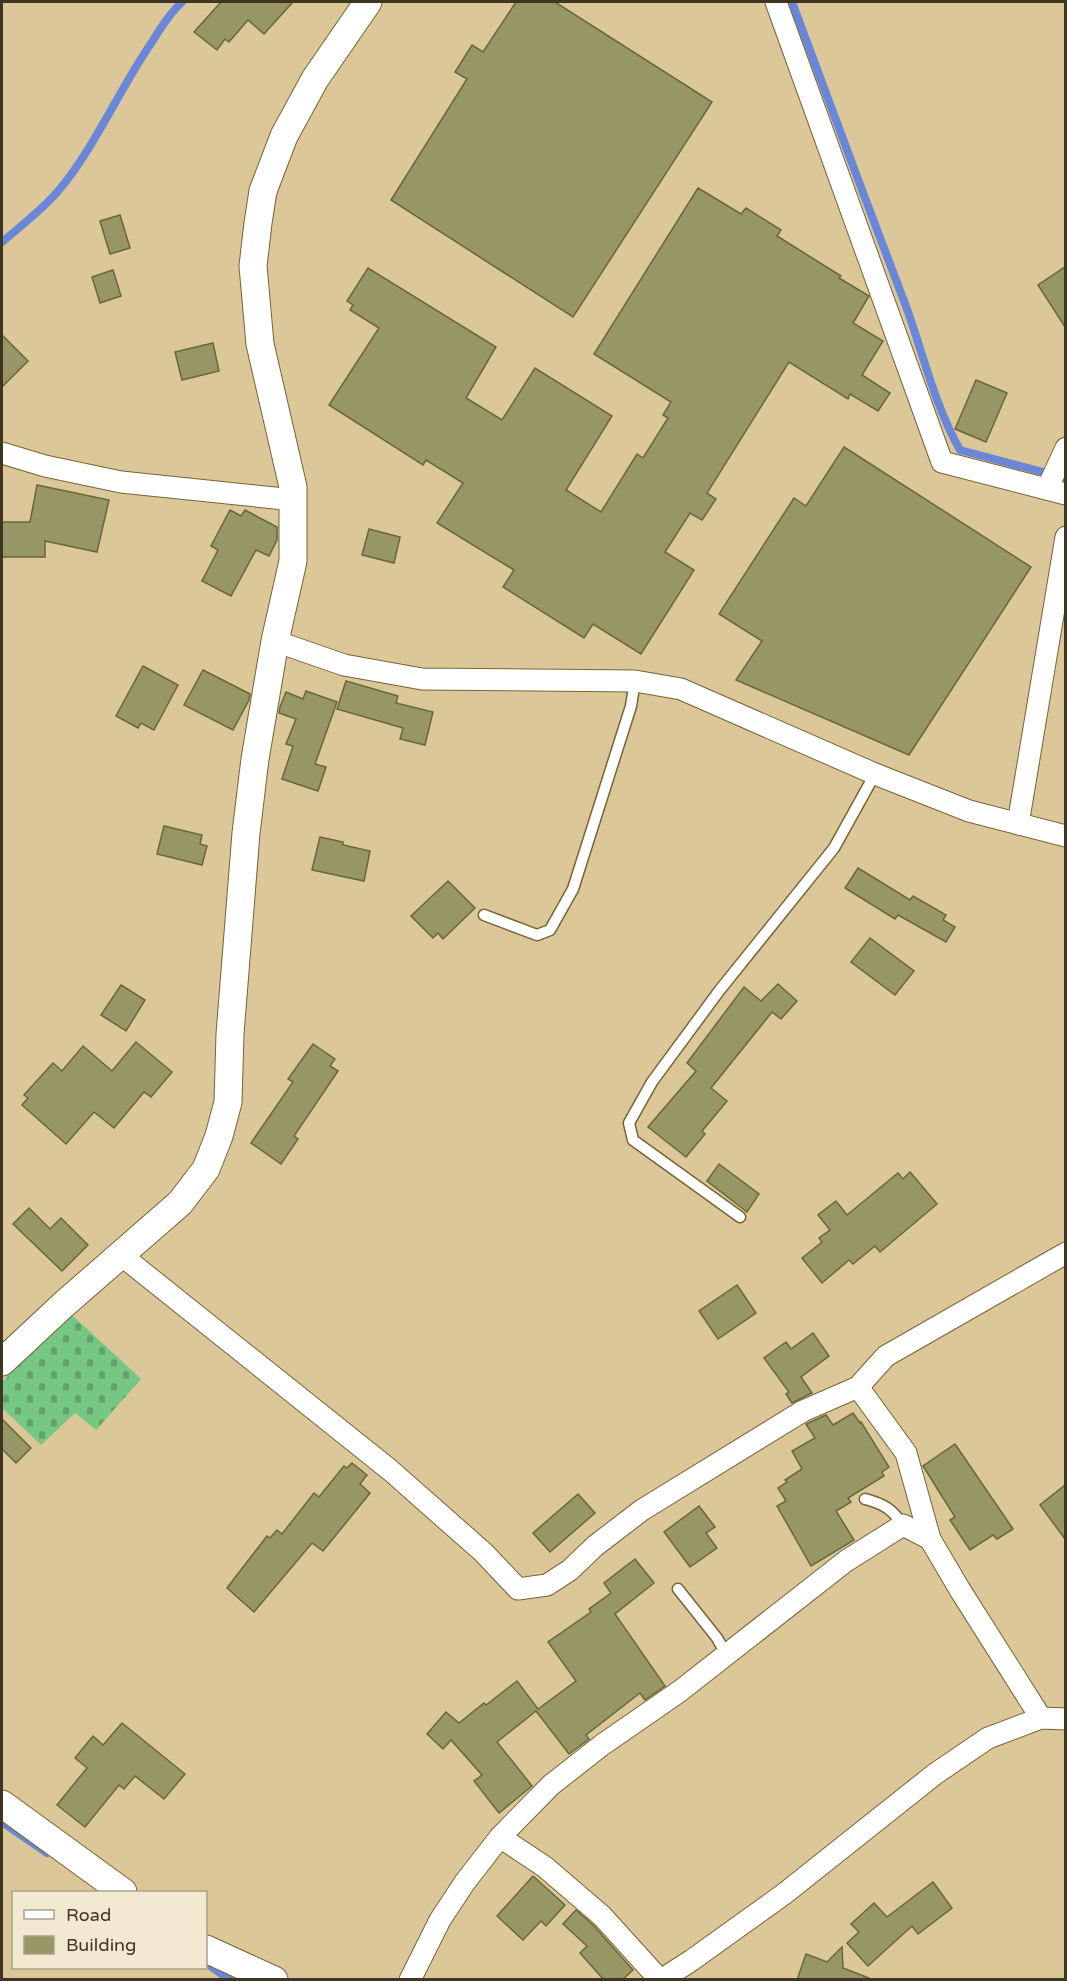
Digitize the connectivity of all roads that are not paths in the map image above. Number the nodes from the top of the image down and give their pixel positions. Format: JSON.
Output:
{"nodes":[{"id":1,"x":368,"y":2,"type":"edge"},
{"id":2,"x":776,"y":2,"type":"edge"},
{"id":3,"x":1065,"y":448,"type":"edge"},
{"id":4,"x":2,"y":453,"type":"edge"},
{"id":5,"x":1056,"y":492,"type":"edge"},
{"id":6,"x":294,"y":500,"type":"junction"},
{"id":7,"x":1065,"y":537,"type":"edge"},
{"id":8,"x":275,"y":641,"type":"junction"},
{"id":9,"x":635,"y":681,"type":"junction"},
{"id":10,"x":875,"y":774,"type":"junction"},
{"id":11,"x":1018,"y":824,"type":"junction"},
{"id":12,"x":1065,"y":836,"type":"edge"},
{"id":13,"x":484,"y":915,"type":"dead end"},
{"id":14,"x":740,"y":1217,"type":"dead end"},
{"id":15,"x":1065,"y":1253,"type":"edge"},
{"id":16,"x":121,"y":1255,"type":"junction"},
{"id":17,"x":2,"y":1362,"type":"edge"},
{"id":18,"x":858,"y":1387,"type":"junction"},
{"id":19,"x":865,"y":1499,"type":"dead end"},
{"id":20,"x":903,"y":1525,"type":"junction"},
{"id":21,"x":930,"y":1539,"type":"junction"},
{"id":22,"x":678,"y":1589,"type":"dead end"},
{"id":23,"x":726,"y":1654,"type":"junction"},
{"id":24,"x":1041,"y":1718,"type":"junction"},
{"id":25,"x":1065,"y":1719,"type":"edge"},
{"id":26,"x":2,"y":1804,"type":"edge"},
{"id":27,"x":500,"y":1837,"type":"junction"},
{"id":28,"x":120,"y":1891,"type":"edge"},
{"id":29,"x":207,"y":1949,"type":"edge"},
{"id":30,"x":274,"y":1980,"type":"edge"},
{"id":31,"x":410,"y":1980,"type":"edge"},
{"id":32,"x":660,"y":1980,"type":"edge"}],
"edges":[{"from":1,"to":6,"type":"street"},
{"from":2,"to":5,"type":"street"},
{"from":3,"to":5,"type":"street"},
{"from":4,"to":6,"type":"street"},
{"from":6,"to":8,"type":"street"},
{"from":7,"to":11,"type":"street"},
{"from":8,"to":9,"type":"street"},
{"from":8,"to":16,"type":"street"},
{"from":9,"to":10,"type":"street"},
{"from":9,"to":13,"type":"lane"},
{"from":10,"to":11,"type":"street"},
{"from":10,"to":14,"type":"lane"},
{"from":11,"to":12,"type":"street"},
{"from":15,"to":18,"type":"street"},
{"from":16,"to":17,"type":"street"},
{"from":16,"to":18,"type":"street"},
{"from":18,"to":21,"type":"street"},
{"from":19,"to":20,"type":"lane"},
{"from":20,"to":21,"type":"street"},
{"from":20,"to":23,"type":"street"},
{"from":21,"to":24,"type":"street"},
{"from":22,"to":23,"type":"lane"},
{"from":23,"to":27,"type":"street"},
{"from":24,"to":25,"type":"street"},
{"from":24,"to":32,"type":"street"},
{"from":26,"to":28,"type":"street"},
{"from":27,"to":31,"type":"street"},
{"from":27,"to":32,"type":"street"},
{"from":29,"to":30,"type":"street"}]}
